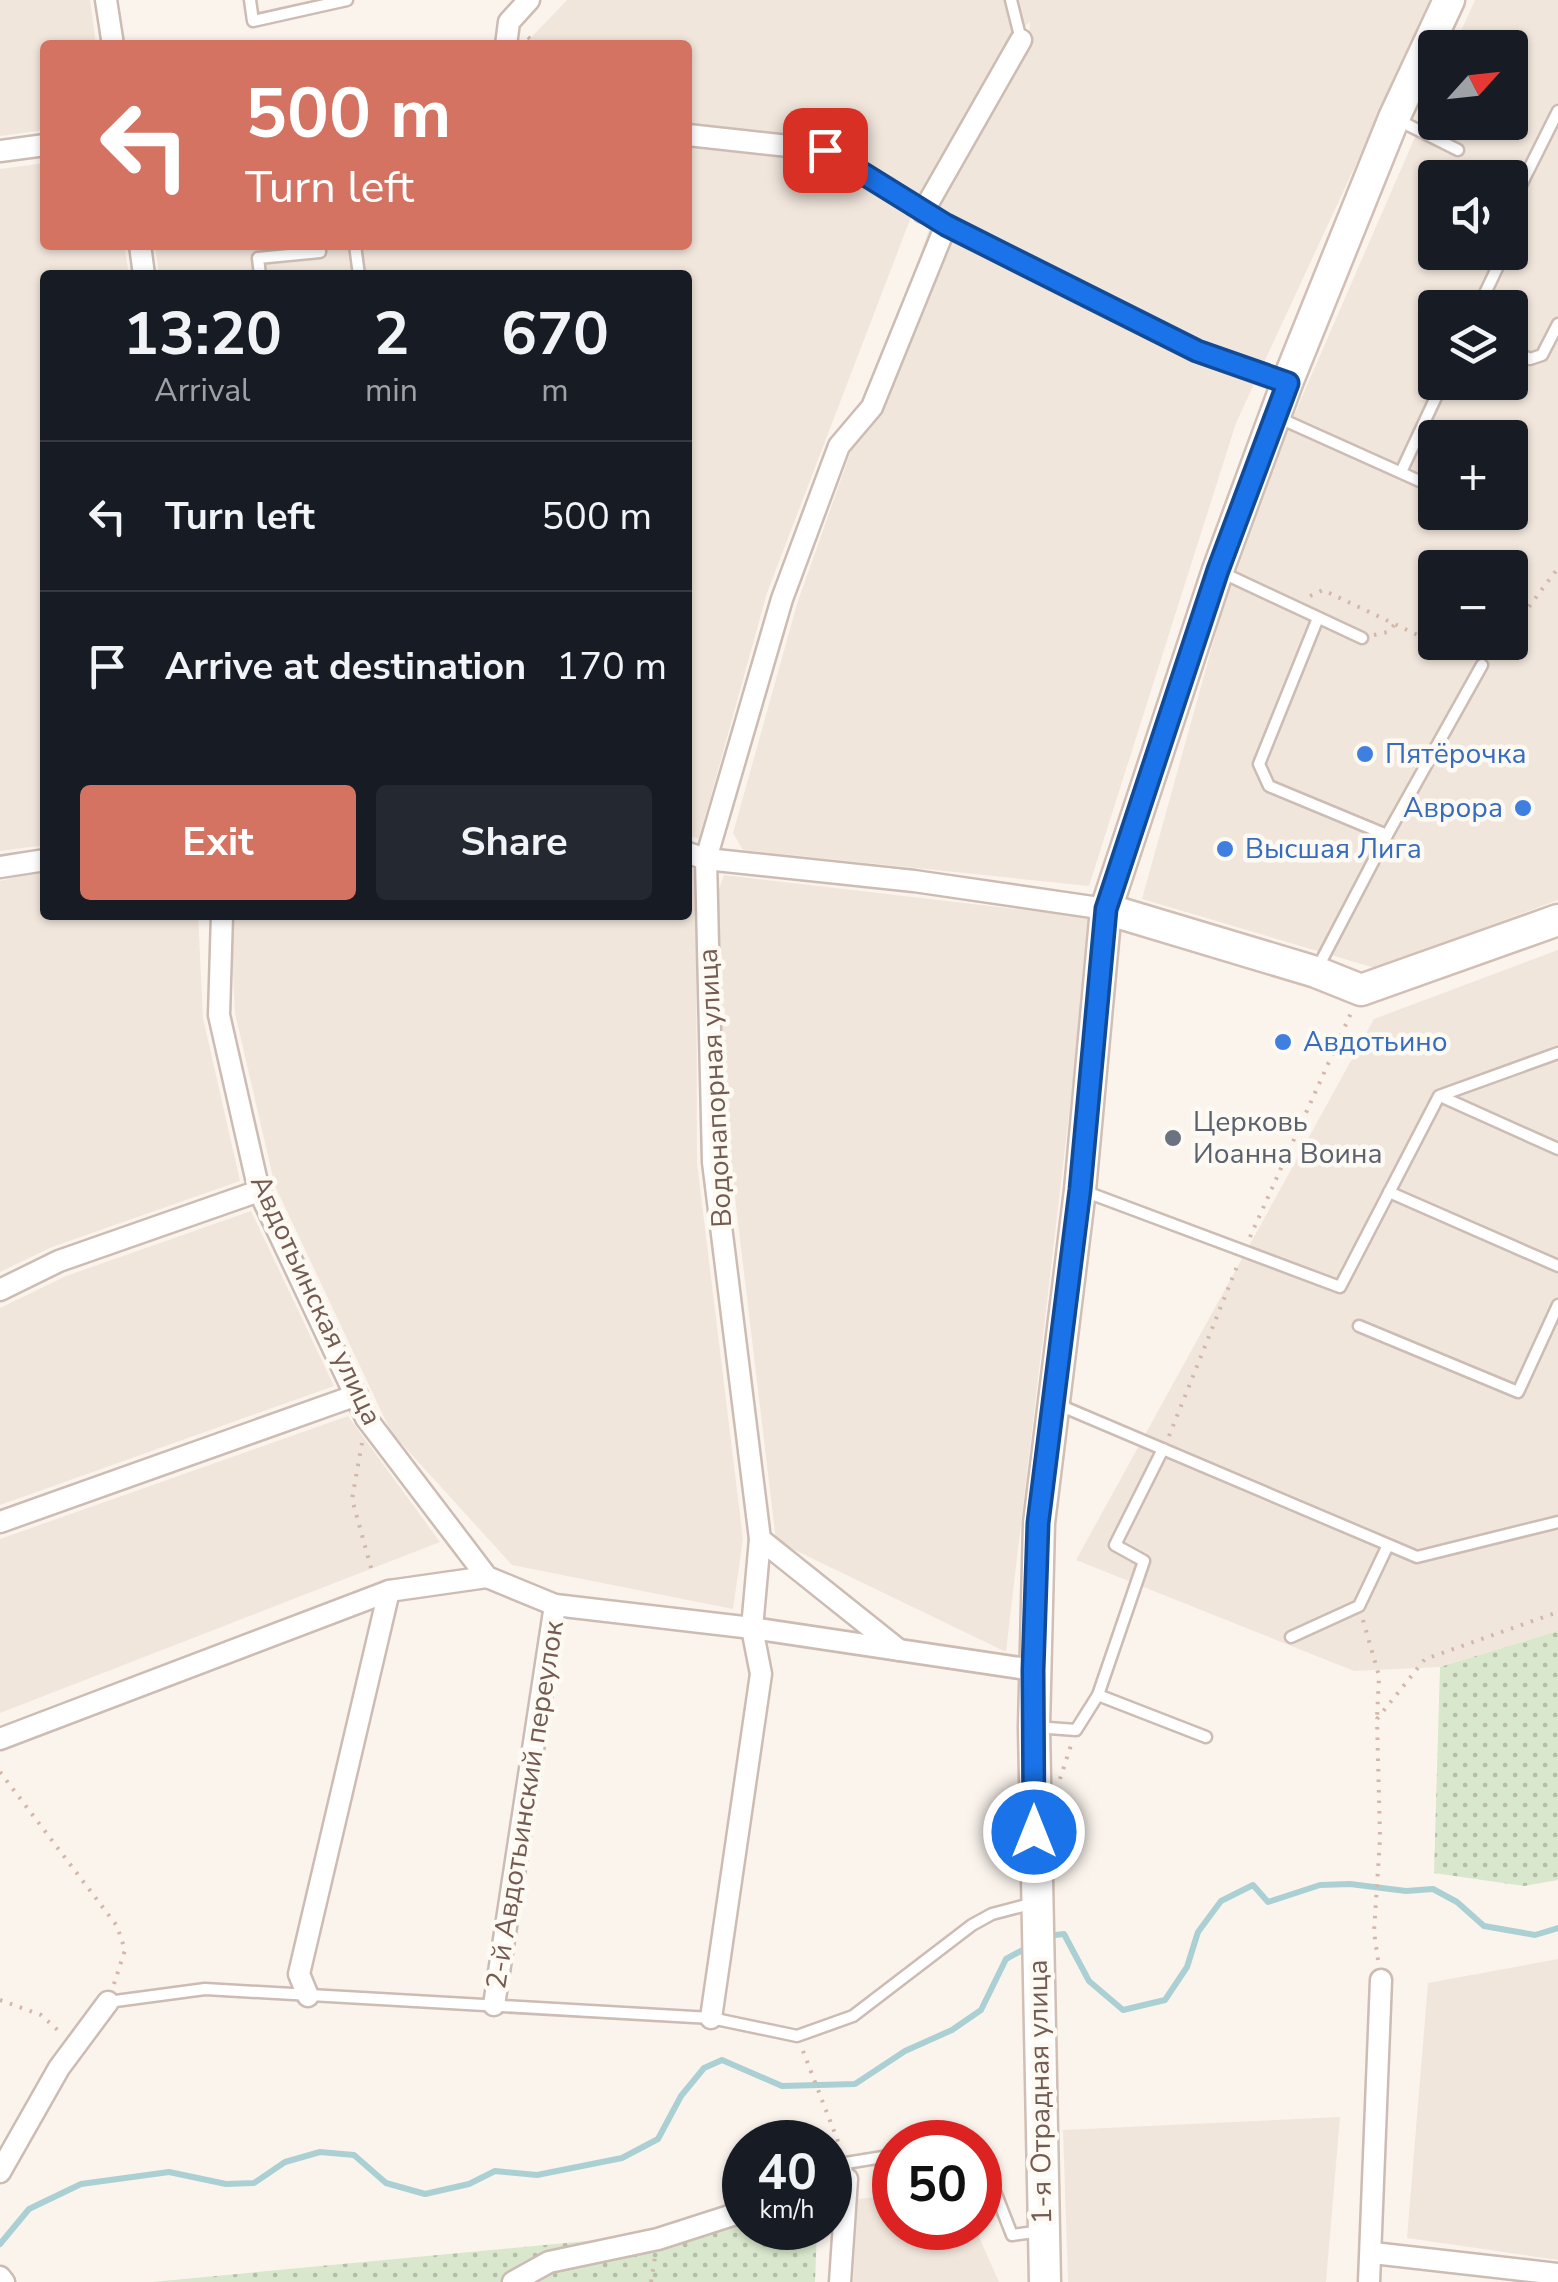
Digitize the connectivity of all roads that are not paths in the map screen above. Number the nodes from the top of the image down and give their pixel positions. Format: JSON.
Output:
{"nodes":[{"id":1,"x":106,"y":0,"type":"edge"},
{"id":2,"x":250,"y":0,"type":"edge"},
{"id":3,"x":347,"y":0,"type":"edge"},
{"id":4,"x":528,"y":0,"type":"edge"},
{"id":5,"x":1012,"y":0,"type":"edge"},
{"id":6,"x":1449,"y":0,"type":"edge"},
{"id":7,"x":112,"y":40,"type":"edge"},
{"id":8,"x":507,"y":40,"type":"edge"},
{"id":9,"x":1021,"y":40,"type":"joint"},
{"id":10,"x":1558,"y":111,"type":"edge"},
{"id":11,"x":1394,"y":118,"type":"junction"},
{"id":12,"x":692,"y":136,"type":"edge"},
{"id":13,"x":40,"y":146,"type":"edge"},
{"id":14,"x":1458,"y":150,"type":"dead end"},
{"id":15,"x":0,"y":151,"type":"edge"},
{"id":16,"x":1528,"y":169,"type":"edge"},
{"id":17,"x":924,"y":212,"type":"junction"},
{"id":18,"x":946,"y":225,"type":"junction"},
{"id":19,"x":320,"y":250,"type":"edge"},
{"id":20,"x":259,"y":270,"type":"edge"},
{"id":21,"x":1558,"y":324,"type":"edge"},
{"id":22,"x":1528,"y":358,"type":"edge"},
{"id":23,"x":1288,"y":383,"type":"junction"},
{"id":24,"x":1435,"y":400,"type":"edge"},
{"id":25,"x":1276,"y":416,"type":"junction"},
{"id":26,"x":1401,"y":472,"type":"junction"},
{"id":27,"x":1418,"y":480,"type":"edge"},
{"id":28,"x":1218,"y":570,"type":"junction"},
{"id":29,"x":1318,"y":618,"type":"junction"},
{"id":30,"x":1362,"y":638,"type":"road end"},
{"id":31,"x":1482,"y":666,"type":"road end"},
{"id":32,"x":1387,"y":835,"type":"junction"},
{"id":33,"x":697,"y":856,"type":"edge"},
{"id":34,"x":40,"y":861,"type":"edge"},
{"id":35,"x":0,"y":867,"type":"edge"},
{"id":36,"x":1106,"y":909,"type":"junction"},
{"id":37,"x":222,"y":920,"type":"edge"},
{"id":38,"x":1558,"y":920,"type":"edge"},
{"id":39,"x":1316,"y":972,"type":"junction"},
{"id":40,"x":1558,"y":1053,"type":"edge"},
{"id":41,"x":1439,"y":1096,"type":"junction"},
{"id":42,"x":1558,"y":1149,"type":"edge"},
{"id":43,"x":1080,"y":1190,"type":"junction"},
{"id":44,"x":260,"y":1191,"type":"junction"},
{"id":45,"x":1389,"y":1192,"type":"junction"},
{"id":46,"x":1558,"y":1266,"type":"edge"},
{"id":47,"x":0,"y":1290,"type":"edge"},
{"id":48,"x":1558,"y":1305,"type":"edge"},
{"id":49,"x":1359,"y":1326,"type":"dead end"},
{"id":50,"x":356,"y":1395,"type":"junction"},
{"id":51,"x":1054,"y":1402,"type":"junction"},
{"id":52,"x":1163,"y":1449,"type":"junction"},
{"id":53,"x":0,"y":1522,"type":"edge"},
{"id":54,"x":1558,"y":1522,"type":"edge"},
{"id":55,"x":760,"y":1539,"type":"junction"},
{"id":56,"x":1388,"y":1545,"type":"junction"},
{"id":57,"x":487,"y":1577,"type":"junction"},
{"id":58,"x":389,"y":1591,"type":"junction"},
{"id":59,"x":555,"y":1604,"type":"junction"},
{"id":60,"x":752,"y":1628,"type":"junction"},
{"id":61,"x":1291,"y":1637,"type":"dead end"},
{"id":62,"x":899,"y":1650,"type":"junction"},
{"id":63,"x":1033,"y":1670,"type":"junction"},
{"id":64,"x":1098,"y":1695,"type":"junction"},
{"id":65,"x":1034,"y":1726,"type":"junction"},
{"id":66,"x":1206,"y":1737,"type":"dead end"},
{"id":67,"x":0,"y":1738,"type":"edge"},
{"id":68,"x":1035,"y":1903,"type":"junction"},
{"id":69,"x":1381,"y":1980,"type":"road end"},
{"id":70,"x":308,"y":1996,"type":"junction"},
{"id":71,"x":108,"y":2002,"type":"joint"},
{"id":72,"x":494,"y":2004,"type":"junction"},
{"id":73,"x":711,"y":2018,"type":"junction"},
{"id":74,"x":0,"y":2172,"type":"edge"},
{"id":75,"x":1002,"y":2210,"type":"edge"},
{"id":76,"x":722,"y":2218,"type":"edge"},
{"id":77,"x":1042,"y":2230,"type":"junction"},
{"id":78,"x":840,"y":2250,"type":"edge"},
{"id":79,"x":1373,"y":2253,"type":"junction"},
{"id":80,"x":1558,"y":2274,"type":"edge"},
{"id":81,"x":513,"y":2282,"type":"edge"},
{"id":82,"x":840,"y":2282,"type":"edge"},
{"id":83,"x":1044,"y":2282,"type":"edge"},
{"id":84,"x":1369,"y":2282,"type":"edge"}],
"edges":[{"from":1,"to":7,"type":"street"},
{"from":2,"to":3,"type":"lane"},
{"from":4,"to":8,"type":"street"},
{"from":5,"to":9,"type":"lane"},
{"from":6,"to":11,"type":"main road","name":"1-я Отрадная улица"},
{"from":9,"to":17,"type":"street"},
{"from":10,"to":16,"type":"lane"},
{"from":11,"to":14,"type":"lane"},
{"from":11,"to":23,"type":"main road","name":"1-я Отрадная улица"},
{"from":12,"to":17,"type":"street"},
{"from":13,"to":15,"type":"street"},
{"from":17,"to":18,"type":"street"},
{"from":18,"to":23,"type":"street"},
{"from":18,"to":33,"type":"street","name":"Водонапорная улица"},
{"from":19,"to":20,"type":"lane"},
{"from":21,"to":22,"type":"lane"},
{"from":23,"to":25,"type":"main road","name":"1-я Отрадная улица"},
{"from":24,"to":26,"type":"lane"},
{"from":25,"to":26,"type":"lane"},
{"from":25,"to":28,"type":"main road","name":"1-я Отрадная улица"},
{"from":26,"to":27,"type":"lane"},
{"from":28,"to":29,"type":"lane"},
{"from":28,"to":36,"type":"main road","name":"1-я Отрадная улица"},
{"from":29,"to":30,"type":"lane"},
{"from":29,"to":32,"type":"lane"},
{"from":31,"to":32,"type":"lane"},
{"from":32,"to":39,"type":"lane"},
{"from":33,"to":36,"type":"street"},
{"from":33,"to":55,"type":"street","name":"Водонапорная улица"},
{"from":34,"to":35,"type":"street"},
{"from":36,"to":39,"type":"main road"},
{"from":36,"to":43,"type":"main road","name":"1-я Отрадная улица"},
{"from":37,"to":44,"type":"street","name":"Авдотьинская улица"},
{"from":38,"to":39,"type":"main road"},
{"from":40,"to":41,"type":"lane"},
{"from":41,"to":42,"type":"lane"},
{"from":41,"to":45,"type":"lane"},
{"from":43,"to":45,"type":"lane"},
{"from":43,"to":51,"type":"main road","name":"1-я Отрадная улица"},
{"from":44,"to":47,"type":"street"},
{"from":44,"to":50,"type":"street","name":"Авдотьинская улица"},
{"from":45,"to":46,"type":"lane"},
{"from":48,"to":49,"type":"lane"},
{"from":50,"to":53,"type":"street"},
{"from":50,"to":57,"type":"street","name":"Авдотьинская улица"},
{"from":51,"to":52,"type":"lane"},
{"from":51,"to":63,"type":"main road","name":"1-я Отрадная улица"},
{"from":52,"to":56,"type":"lane"},
{"from":52,"to":64,"type":"lane"},
{"from":54,"to":56,"type":"lane"},
{"from":55,"to":60,"type":"street","name":"Водонапорная улица"},
{"from":55,"to":62,"type":"street"},
{"from":56,"to":61,"type":"lane"},
{"from":57,"to":58,"type":"street"},
{"from":57,"to":59,"type":"street"},
{"from":58,"to":67,"type":"street"},
{"from":58,"to":70,"type":"street"},
{"from":59,"to":60,"type":"street"},
{"from":59,"to":72,"type":"street","name":"2-й Авдотьинский переулок"},
{"from":60,"to":62,"type":"street"},
{"from":60,"to":73,"type":"street","name":"Водонапорная улица"},
{"from":62,"to":63,"type":"street"},
{"from":63,"to":65,"type":"main road","name":"1-я Отрадная улица"},
{"from":64,"to":65,"type":"lane"},
{"from":64,"to":66,"type":"lane"},
{"from":65,"to":68,"type":"main road","name":"1-я Отрадная улица"},
{"from":68,"to":73,"type":"lane"},
{"from":68,"to":77,"type":"main road","name":"1-я Отрадная улица"},
{"from":69,"to":79,"type":"street"},
{"from":70,"to":71,"type":"lane"},
{"from":70,"to":72,"type":"lane"},
{"from":71,"to":74,"type":"street"},
{"from":72,"to":73,"type":"lane"},
{"from":75,"to":77,"type":"lane"},
{"from":76,"to":81,"type":"street"},
{"from":77,"to":83,"type":"main road","name":"1-я Отрадная улица"},
{"from":78,"to":82,"type":"street"},
{"from":79,"to":80,"type":"street"},
{"from":79,"to":84,"type":"street"}]}
